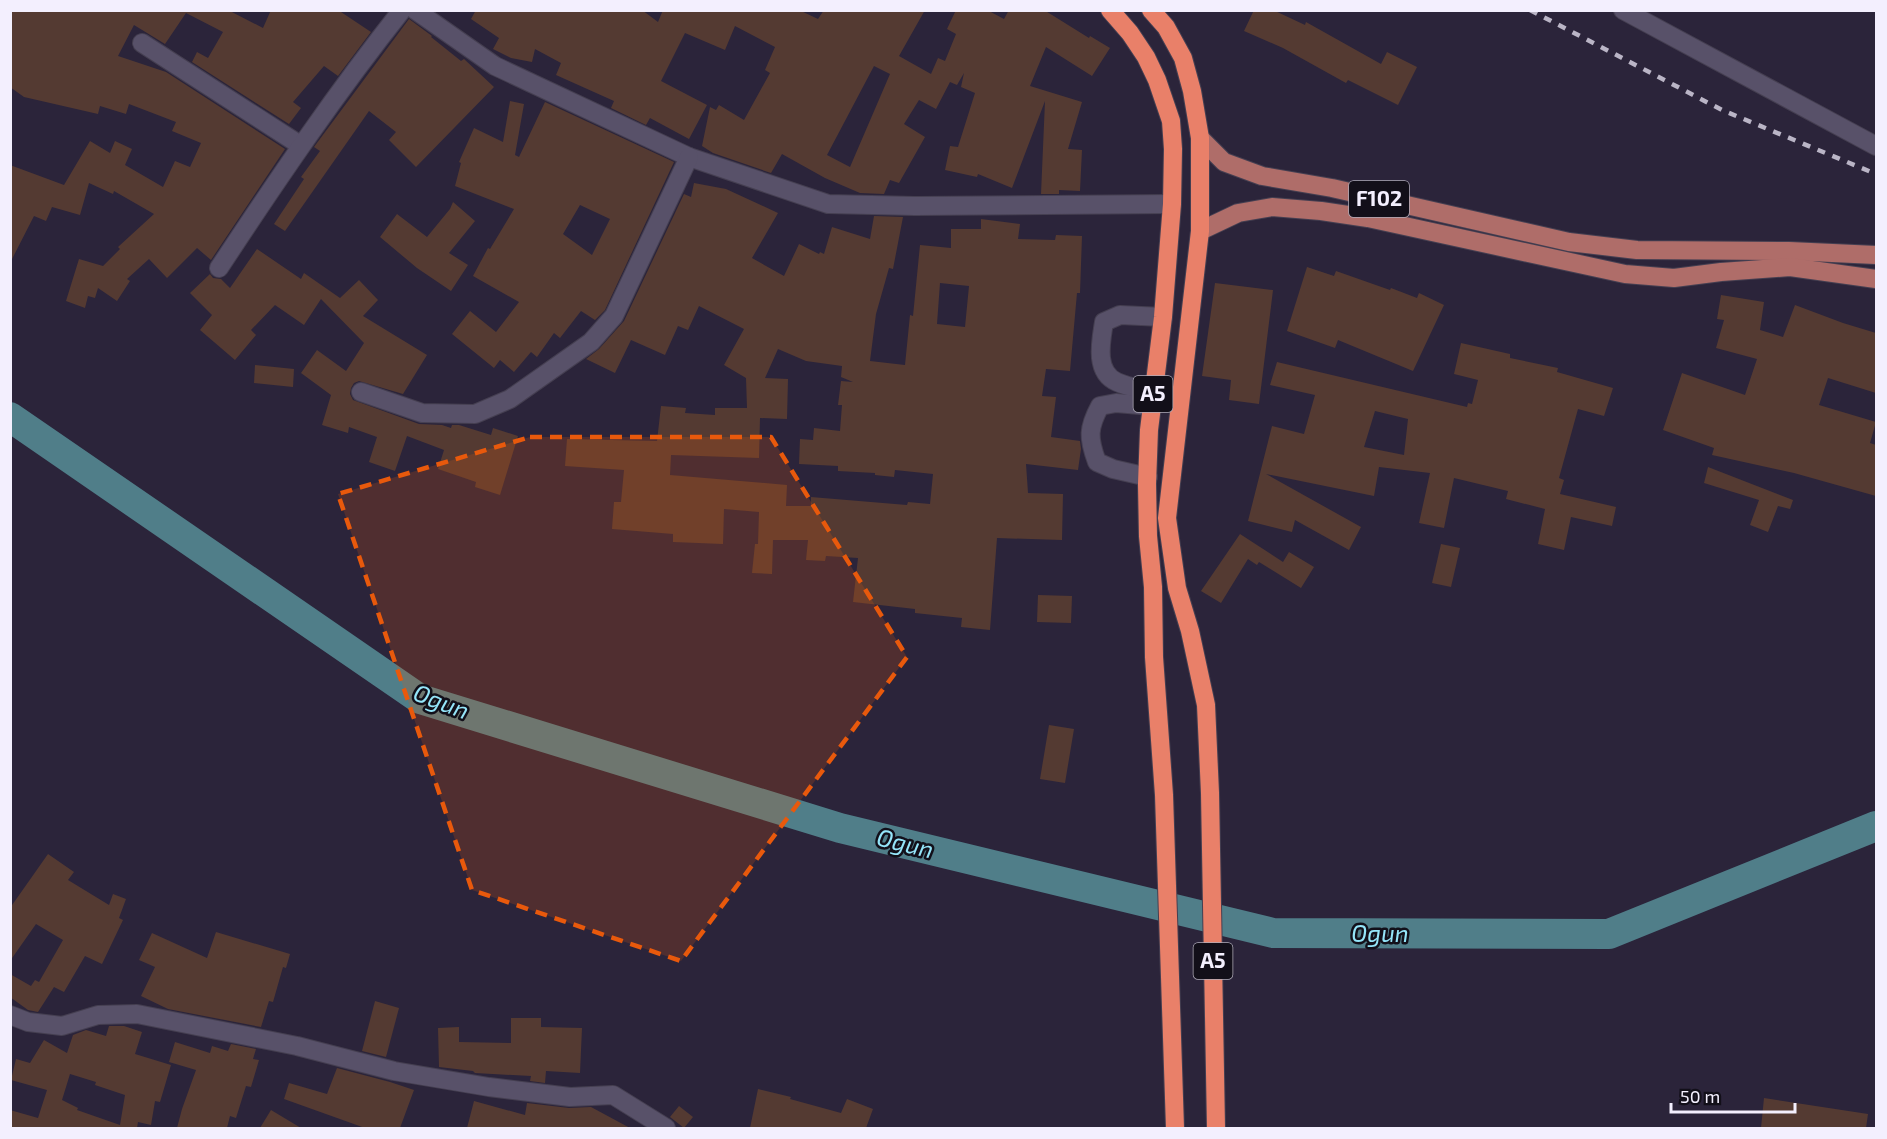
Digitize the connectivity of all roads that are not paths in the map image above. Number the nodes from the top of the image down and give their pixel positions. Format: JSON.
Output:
{"nodes":[{"id":1,"x":402,"y":10,"type":"edge"},
{"id":2,"x":415,"y":10,"type":"edge"},
{"id":3,"x":1110,"y":10,"type":"edge"},
{"id":4,"x":1151,"y":10,"type":"edge"},
{"id":5,"x":1623,"y":10,"type":"edge"},
{"id":6,"x":142,"y":43,"type":"dead end"},
{"id":7,"x":1200,"y":138,"type":"junction"},
{"id":8,"x":300,"y":146,"type":"junction"},
{"id":9,"x":1876,"y":146,"type":"edge"},
{"id":10,"x":689,"y":157,"type":"junction"},
{"id":11,"x":1172,"y":204,"type":"junction"},
{"id":12,"x":1200,"y":231,"type":"junction"},
{"id":13,"x":1876,"y":255,"type":"edge"},
{"id":14,"x":219,"y":268,"type":"dead end"},
{"id":15,"x":1876,"y":279,"type":"edge"},
{"id":16,"x":1162,"y":317,"type":"junction"},
{"id":17,"x":361,"y":392,"type":"dead end"},
{"id":18,"x":1153,"y":399,"type":"junction"},
{"id":19,"x":1148,"y":477,"type":"junction"},
{"id":20,"x":10,"y":1015,"type":"edge"},
{"id":21,"x":666,"y":1128,"type":"edge"},
{"id":22,"x":1175,"y":1128,"type":"edge"},
{"id":23,"x":1216,"y":1128,"type":"edge"}],
"edges":[{"from":1,"to":8,"type":"street"},
{"from":2,"to":10,"type":"street"},
{"from":3,"to":11,"type":"highway","number":"A5"},
{"from":4,"to":7,"type":"highway","number":"A5"},
{"from":5,"to":9,"type":"street"},
{"from":6,"to":8,"type":"street"},
{"from":7,"to":12,"type":"highway","number":"A5"},
{"from":7,"to":13,"type":"main road","number":"F102"},
{"from":8,"to":14,"type":"street"},
{"from":10,"to":11,"type":"street"},
{"from":10,"to":17,"type":"street"},
{"from":11,"to":16,"type":"highway","number":"A5"},
{"from":12,"to":15,"type":"main road"},
{"from":12,"to":23,"type":"highway","number":"A5"},
{"from":16,"to":18,"type":"highway","number":"A5"},
{"from":16,"to":18,"type":"street"},
{"from":18,"to":19,"type":"highway","number":"A5"},
{"from":18,"to":19,"type":"street"},
{"from":19,"to":22,"type":"highway","number":"A5"},
{"from":20,"to":21,"type":"street"}]}
